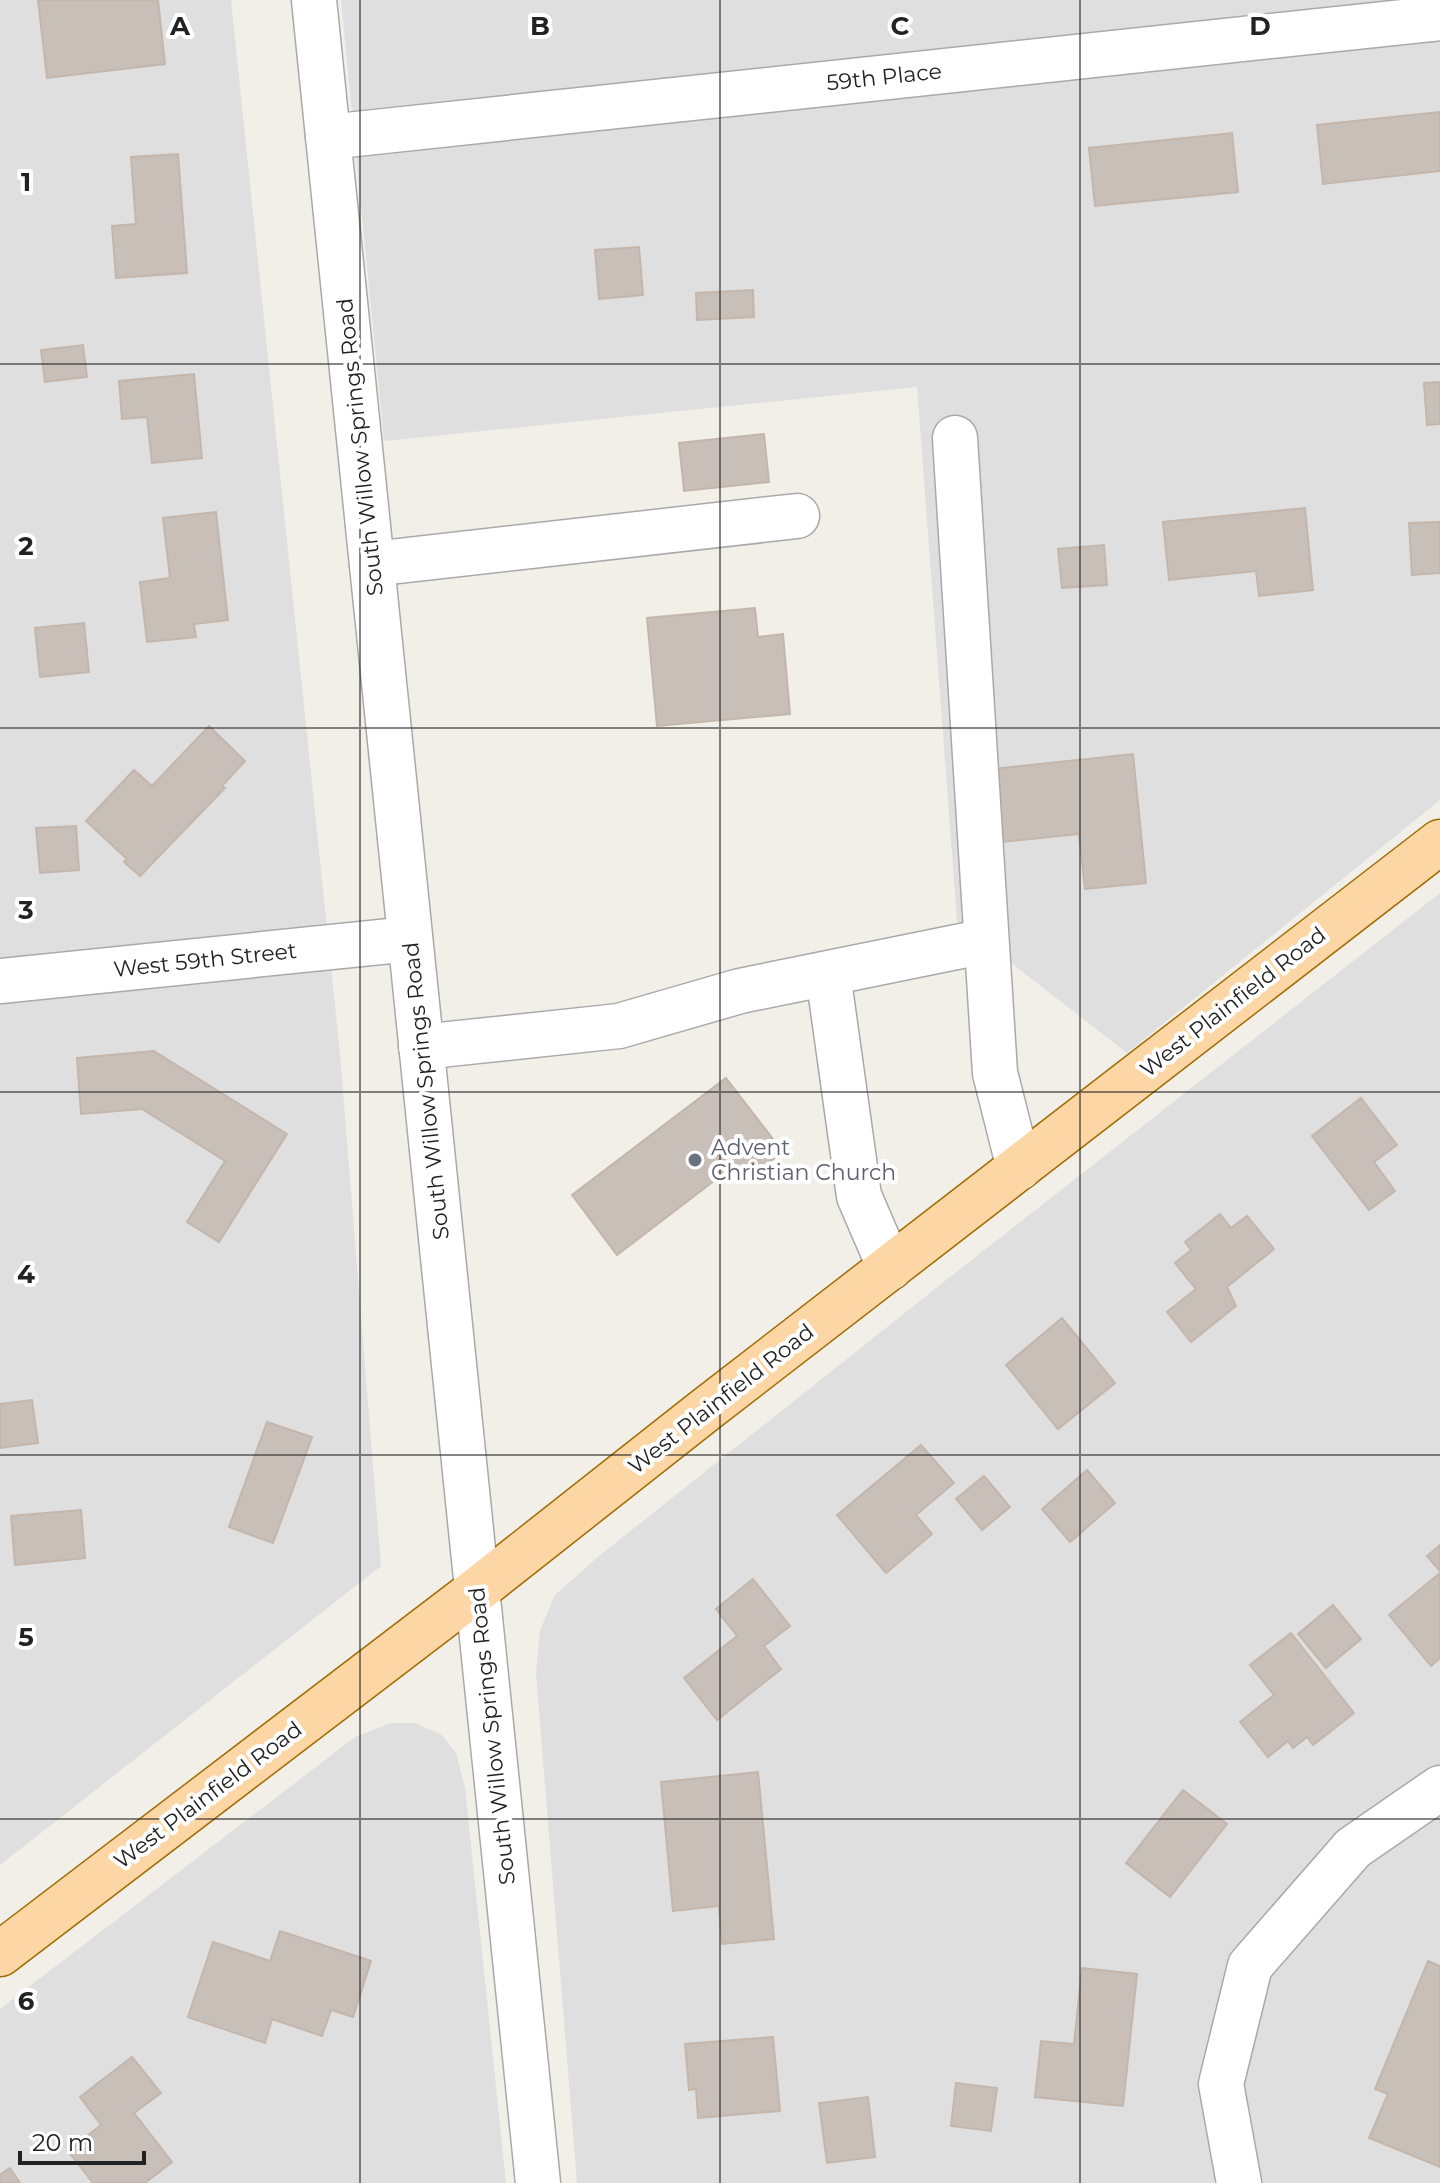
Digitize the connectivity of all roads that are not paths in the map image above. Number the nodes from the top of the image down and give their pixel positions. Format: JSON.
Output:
{"nodes":[{"id":1,"x":314,"y":0,"type":"edge"},
{"id":2,"x":1440,"y":18,"type":"edge"},
{"id":3,"x":328,"y":137,"type":"junction"},
{"id":4,"x":955,"y":438,"type":"dead end"},
{"id":5,"x":797,"y":516,"type":"dead end"},
{"id":6,"x":372,"y":564,"type":"junction"},
{"id":7,"x":1440,"y":842,"type":"edge"},
{"id":8,"x":410,"y":939,"type":"junction"},
{"id":9,"x":986,"y":941,"type":"junction"},
{"id":10,"x":828,"y":974,"type":"junction"},
{"id":11,"x":0,"y":981,"type":"edge"},
{"id":12,"x":421,"y":1047,"type":"junction"},
{"id":13,"x":1019,"y":1168,"type":"junction"},
{"id":14,"x":890,"y":1268,"type":"junction"},
{"id":15,"x":477,"y":1590,"type":"junction"},
{"id":16,"x":1440,"y":1788,"type":"edge"},
{"id":17,"x":0,"y":1954,"type":"edge"},
{"id":18,"x":538,"y":2183,"type":"edge"},
{"id":19,"x":1239,"y":2183,"type":"edge"}],
"edges":[{"from":1,"to":3,"type":"street","name":"South Willow Springs Road"},
{"from":2,"to":3,"type":"street","name":"59th Place"},
{"from":3,"to":6,"type":"street","name":"South Willow Springs Road"},
{"from":4,"to":9,"type":"street"},
{"from":5,"to":6,"type":"street"},
{"from":6,"to":8,"type":"street","name":"South Willow Springs Road"},
{"from":7,"to":13,"type":"main road","name":"West Plainfield Road"},
{"from":8,"to":11,"type":"street","name":"West 59th Street"},
{"from":8,"to":12,"type":"street","name":"South Willow Springs Road"},
{"from":9,"to":10,"type":"street"},
{"from":9,"to":13,"type":"street"},
{"from":10,"to":12,"type":"street"},
{"from":10,"to":14,"type":"street"},
{"from":12,"to":15,"type":"street","name":"South Willow Springs Road"},
{"from":13,"to":14,"type":"main road","name":"West Plainfield Road"},
{"from":14,"to":15,"type":"main road","name":"West Plainfield Road"},
{"from":15,"to":17,"type":"main road","name":"West Plainfield Road"},
{"from":15,"to":18,"type":"street","name":"South Willow Springs Road"},
{"from":16,"to":19,"type":"street"}]}
